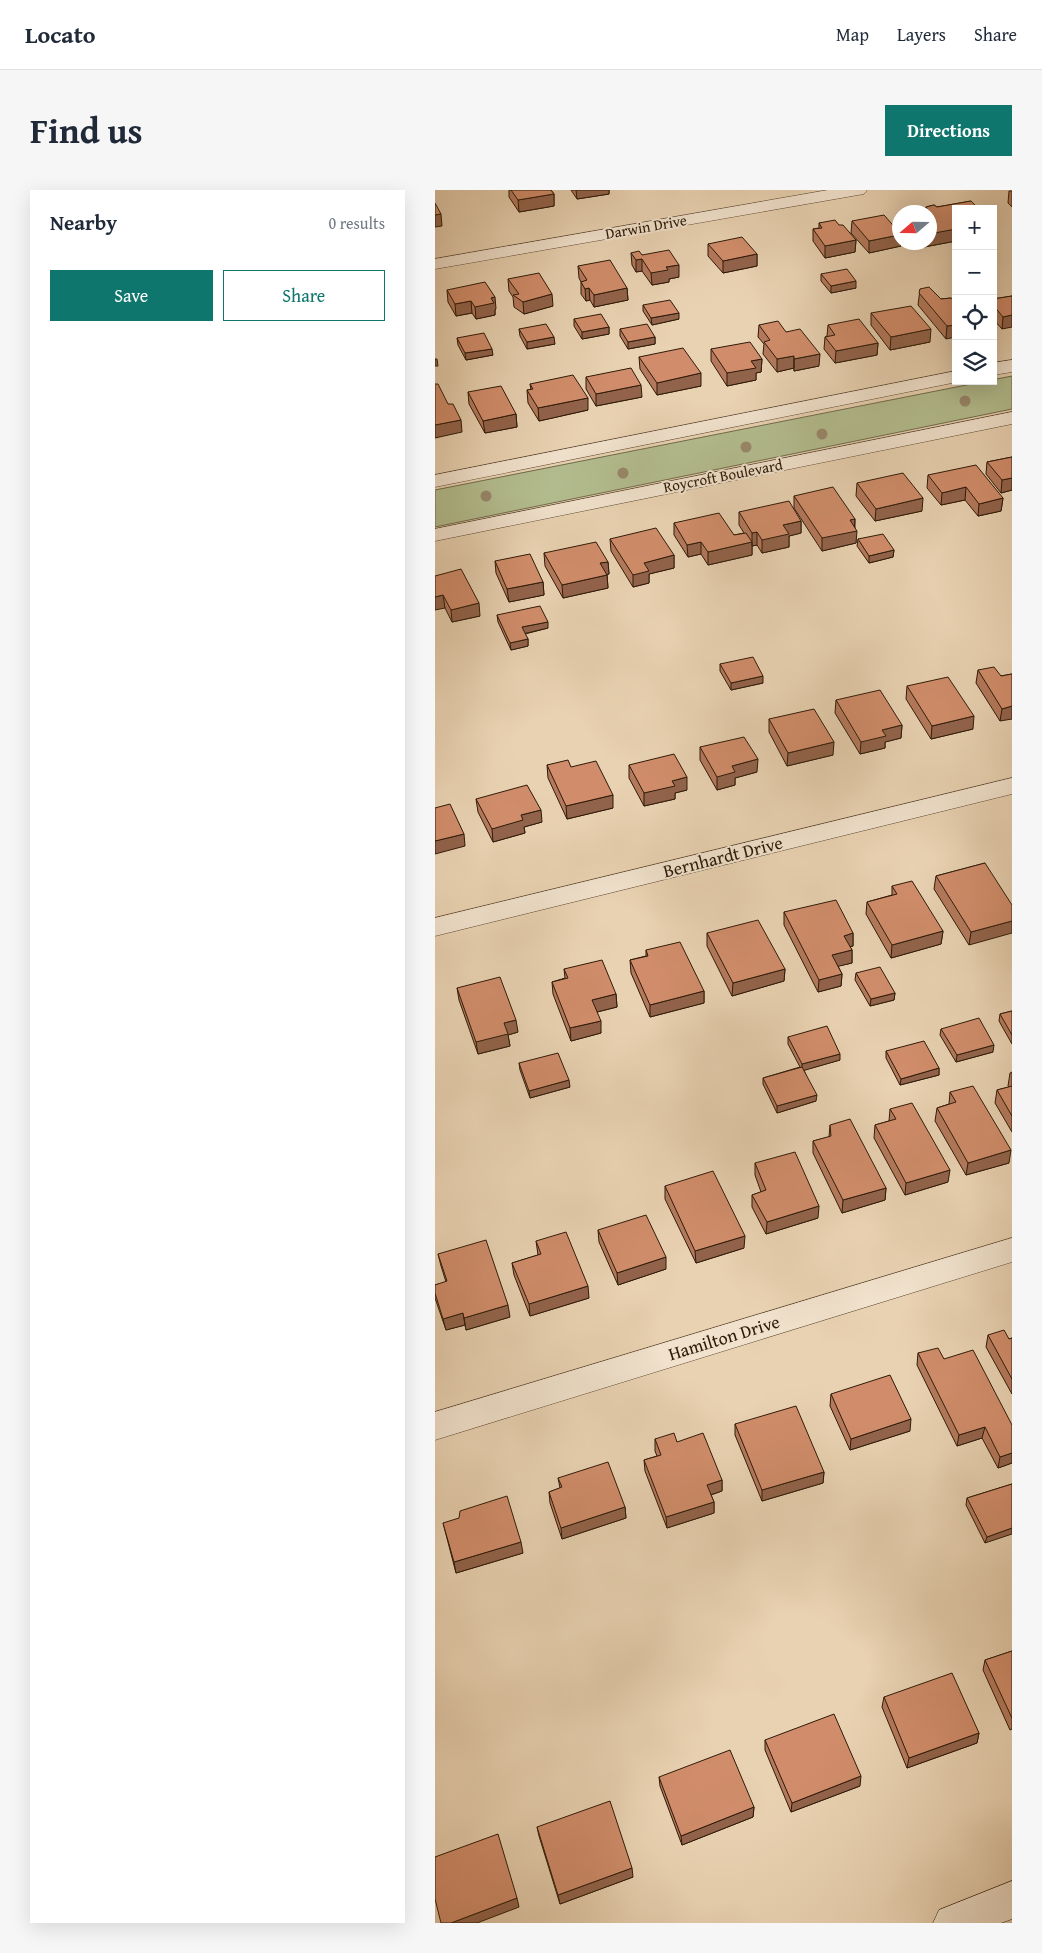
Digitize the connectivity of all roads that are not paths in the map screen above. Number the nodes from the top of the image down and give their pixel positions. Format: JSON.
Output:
{"nodes":[{"id":1,"x":858,"y":190,"type":"edge"},
{"id":2,"x":435,"y":264,"type":"edge"},
{"id":3,"x":1012,"y":366,"type":"edge"},
{"id":4,"x":997,"y":369,"type":"edge"},
{"id":5,"x":952,"y":378,"type":"edge"},
{"id":6,"x":1012,"y":418,"type":"edge"},
{"id":7,"x":435,"y":481,"type":"edge"},
{"id":8,"x":435,"y":535,"type":"edge"},
{"id":9,"x":1012,"y":786,"type":"edge"},
{"id":10,"x":435,"y":927,"type":"edge"},
{"id":11,"x":1012,"y":1250,"type":"edge"},
{"id":12,"x":435,"y":1426,"type":"edge"},
{"id":13,"x":1012,"y":1900,"type":"edge"},
{"id":14,"x":952,"y":1923,"type":"edge"}],
"edges":[{"from":1,"to":2,"type":"street","name":"Darwin Drive"},
{"from":3,"to":4,"type":"street"},
{"from":5,"to":7,"type":"street"},
{"from":6,"to":8,"type":"street","name":"Roycroft Boulevard"},
{"from":9,"to":10,"type":"street","name":"Bernhardt Drive"},
{"from":11,"to":12,"type":"street","name":"Hamilton Drive"},
{"from":13,"to":14,"type":"street"}]}
